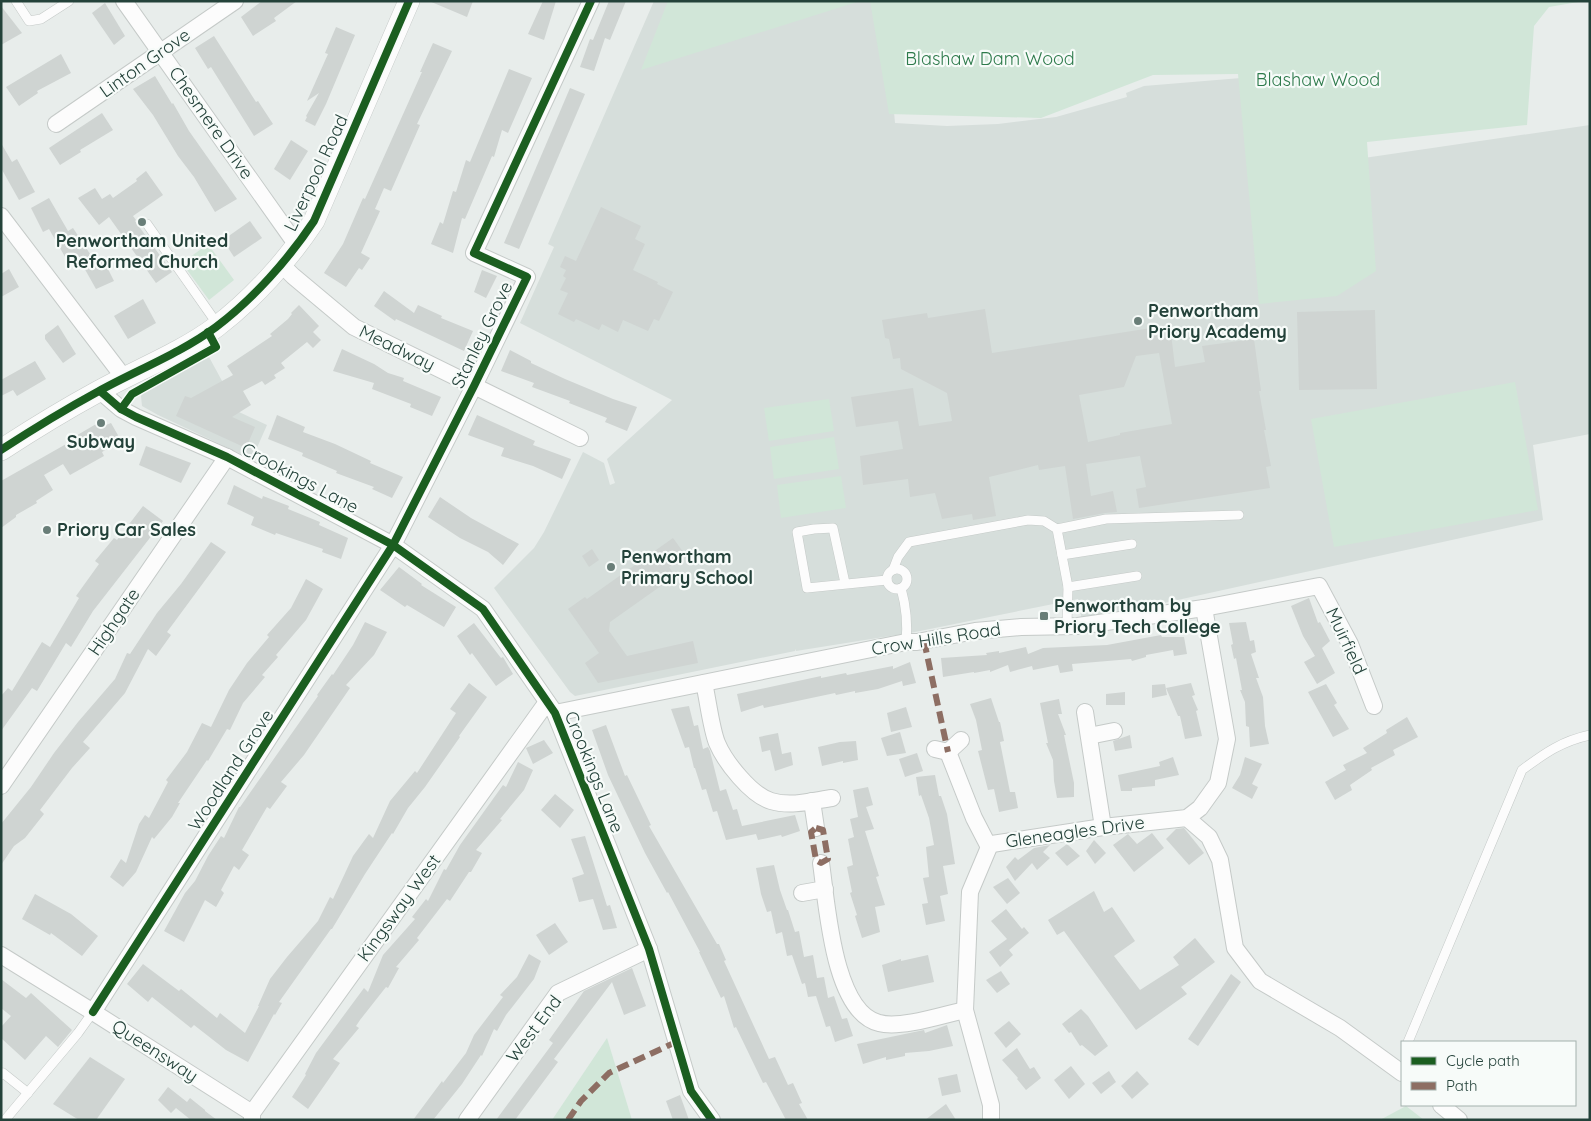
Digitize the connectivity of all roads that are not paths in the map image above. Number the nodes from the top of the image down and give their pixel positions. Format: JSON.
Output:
{"nodes":[{"id":1,"x":16,"y":1,"type":"edge"},
{"id":2,"x":69,"y":1,"type":"edge"},
{"id":3,"x":124,"y":1,"type":"edge"},
{"id":4,"x":235,"y":1,"type":"edge"},
{"id":5,"x":409,"y":1,"type":"edge"},
{"id":6,"x":591,"y":1,"type":"edge"},
{"id":7,"x":160,"y":52,"type":"junction"},
{"id":8,"x":56,"y":124,"type":"dead end"},
{"id":9,"x":1,"y":216,"type":"edge"},
{"id":10,"x":147,"y":224,"type":"dead end"},
{"id":11,"x":7,"y":236,"type":"edge"},
{"id":12,"x":298,"y":245,"type":"junction"},
{"id":13,"x":281,"y":264,"type":"junction"},
{"id":14,"x":218,"y":325,"type":"junction"},
{"id":15,"x":125,"y":379,"type":"junction"},
{"id":16,"x":474,"y":386,"type":"junction"},
{"id":17,"x":100,"y":391,"type":"junction"},
{"id":18,"x":580,"y":438,"type":"dead end"},
{"id":19,"x":1,"y":450,"type":"edge"},
{"id":20,"x":227,"y":457,"type":"junction"},
{"id":21,"x":1239,"y":515,"type":"dead end"},
{"id":22,"x":1057,"y":529,"type":"junction"},
{"id":23,"x":1132,"y":544,"type":"dead end"},
{"id":24,"x":393,"y":545,"type":"junction"},
{"id":25,"x":1062,"y":555,"type":"junction"},
{"id":26,"x":893,"y":570,"type":"junction"},
{"id":27,"x":1137,"y":576,"type":"dead end"},
{"id":28,"x":887,"y":580,"type":"junction"},
{"id":29,"x":845,"y":583,"type":"junction"},
{"id":30,"x":1319,"y":586,"type":"joint"},
{"id":31,"x":1068,"y":587,"type":"junction"},
{"id":32,"x":901,"y":588,"type":"junction"},
{"id":33,"x":1204,"y":608,"type":"junction"},
{"id":34,"x":1066,"y":625,"type":"junction"},
{"id":35,"x":906,"y":642,"type":"junction"},
{"id":36,"x":704,"y":683,"type":"junction"},
{"id":37,"x":1369,"y":700,"type":"dead end"},
{"id":38,"x":551,"y":707,"type":"junction"},
{"id":39,"x":1085,"y":712,"type":"dead end"},
{"id":40,"x":1114,"y":731,"type":"dead end"},
{"id":41,"x":1590,"y":735,"type":"edge"},
{"id":42,"x":1090,"y":736,"type":"junction"},
{"id":43,"x":961,"y":740,"type":"dead end"},
{"id":44,"x":1,"y":786,"type":"edge"},
{"id":45,"x":832,"y":798,"type":"dead end"},
{"id":46,"x":812,"y":801,"type":"junction"},
{"id":47,"x":1186,"y":818,"type":"junction"},
{"id":48,"x":1103,"y":827,"type":"junction"},
{"id":49,"x":816,"y":828,"type":"dead end"},
{"id":50,"x":989,"y":847,"type":"junction"},
{"id":51,"x":821,"y":863,"type":"dead end"},
{"id":52,"x":825,"y":889,"type":"junction"},
{"id":53,"x":802,"y":893,"type":"dead end"},
{"id":54,"x":649,"y":949,"type":"junction"},
{"id":55,"x":1,"y":955,"type":"edge"},
{"id":56,"x":965,"y":1010,"type":"junction"},
{"id":57,"x":93,"y":1012,"type":"junction"},
{"id":58,"x":1408,"y":1041,"type":"edge"},
{"id":59,"x":1400,"y":1068,"type":"edge"},
{"id":60,"x":1,"y":1075,"type":"edge"},
{"id":61,"x":28,"y":1092,"type":"junction"},
{"id":62,"x":1442,"y":1106,"type":"edge"},
{"id":63,"x":252,"y":1117,"type":"edge"},
{"id":64,"x":5,"y":1120,"type":"edge"},
{"id":65,"x":467,"y":1120,"type":"edge"},
{"id":66,"x":712,"y":1120,"type":"edge"},
{"id":67,"x":991,"y":1120,"type":"edge"},
{"id":68,"x":1459,"y":1120,"type":"edge"}],
"edges":[{"from":1,"to":2,"type":"lane"},
{"from":3,"to":7,"type":"street","name":"Chesmere Drive"},
{"from":4,"to":7,"type":"street","name":"Linton Grove"},
{"from":5,"to":12,"type":"street","name":"Liverpool Road"},
{"from":6,"to":16,"type":"street","name":"Stanley Grove"},
{"from":7,"to":8,"type":"street","name":"Linton Grove"},
{"from":7,"to":12,"type":"street","name":"Chesmere Drive"},
{"from":9,"to":11,"type":"street"},
{"from":10,"to":14,"type":"lane"},
{"from":11,"to":15,"type":"street"},
{"from":12,"to":13,"type":"street","name":"Liverpool Road"},
{"from":13,"to":14,"type":"street","name":"Liverpool Road"},
{"from":13,"to":16,"type":"street","name":"Meadway"},
{"from":14,"to":15,"type":"street","name":"Liverpool Road"},
{"from":15,"to":17,"type":"street","name":"Liverpool Road"},
{"from":16,"to":18,"type":"street","name":"Meadway"},
{"from":16,"to":24,"type":"street","name":"Stanley Grove"},
{"from":17,"to":19,"type":"street","name":"Liverpool Road"},
{"from":17,"to":20,"type":"street","name":"Crookings Lane"},
{"from":20,"to":24,"type":"street","name":"Crookings Lane"},
{"from":20,"to":44,"type":"street","name":"Highgate"},
{"from":21,"to":22,"type":"lane"},
{"from":22,"to":25,"type":"lane"},
{"from":22,"to":26,"type":"lane"},
{"from":23,"to":25,"type":"lane"},
{"from":24,"to":38,"type":"street","name":"Crookings Lane"},
{"from":24,"to":57,"type":"street","name":"Woodland Grove"},
{"from":25,"to":31,"type":"lane"},
{"from":26,"to":28,"type":"lane"},
{"from":26,"to":32,"type":"lane"},
{"from":27,"to":31,"type":"lane"},
{"from":28,"to":29,"type":"lane"},
{"from":28,"to":32,"type":"lane"},
{"from":29,"to":29,"type":"lane"},
{"from":30,"to":33,"type":"street","name":"Crow Hills Road"},
{"from":30,"to":37,"type":"street","name":"Muirfield"},
{"from":31,"to":34,"type":"lane"},
{"from":32,"to":35,"type":"lane"},
{"from":33,"to":34,"type":"street","name":"Crow Hills Road"},
{"from":33,"to":47,"type":"street"},
{"from":34,"to":35,"type":"street","name":"Crow Hills Road"},
{"from":35,"to":36,"type":"street","name":"Crow Hills Road"},
{"from":36,"to":38,"type":"street","name":"Crow Hills Road"},
{"from":36,"to":46,"type":"street"},
{"from":38,"to":54,"type":"street","name":"Crookings Lane"},
{"from":38,"to":63,"type":"street","name":"Kingsway West"},
{"from":39,"to":42,"type":"street"},
{"from":40,"to":42,"type":"street"},
{"from":41,"to":58,"type":"lane"},
{"from":42,"to":48,"type":"street"},
{"from":43,"to":50,"type":"street"},
{"from":45,"to":46,"type":"street"},
{"from":46,"to":49,"type":"street"},
{"from":47,"to":48,"type":"street","name":"Gleneagles Drive"},
{"from":47,"to":59,"type":"street"},
{"from":48,"to":50,"type":"street","name":"Gleneagles Drive"},
{"from":50,"to":56,"type":"street","name":"Gleneagles Drive"},
{"from":51,"to":52,"type":"street"},
{"from":52,"to":53,"type":"street"},
{"from":52,"to":56,"type":"street"},
{"from":54,"to":65,"type":"street","name":"West End"},
{"from":54,"to":66,"type":"street","name":"Crookings Lane"},
{"from":55,"to":57,"type":"street","name":"Queensway"},
{"from":56,"to":67,"type":"street","name":"Gleneagles Drive"},
{"from":57,"to":61,"type":"lane"},
{"from":57,"to":63,"type":"street","name":"Queensway"},
{"from":60,"to":61,"type":"lane"},
{"from":61,"to":64,"type":"lane"},
{"from":62,"to":68,"type":"street"}]}
